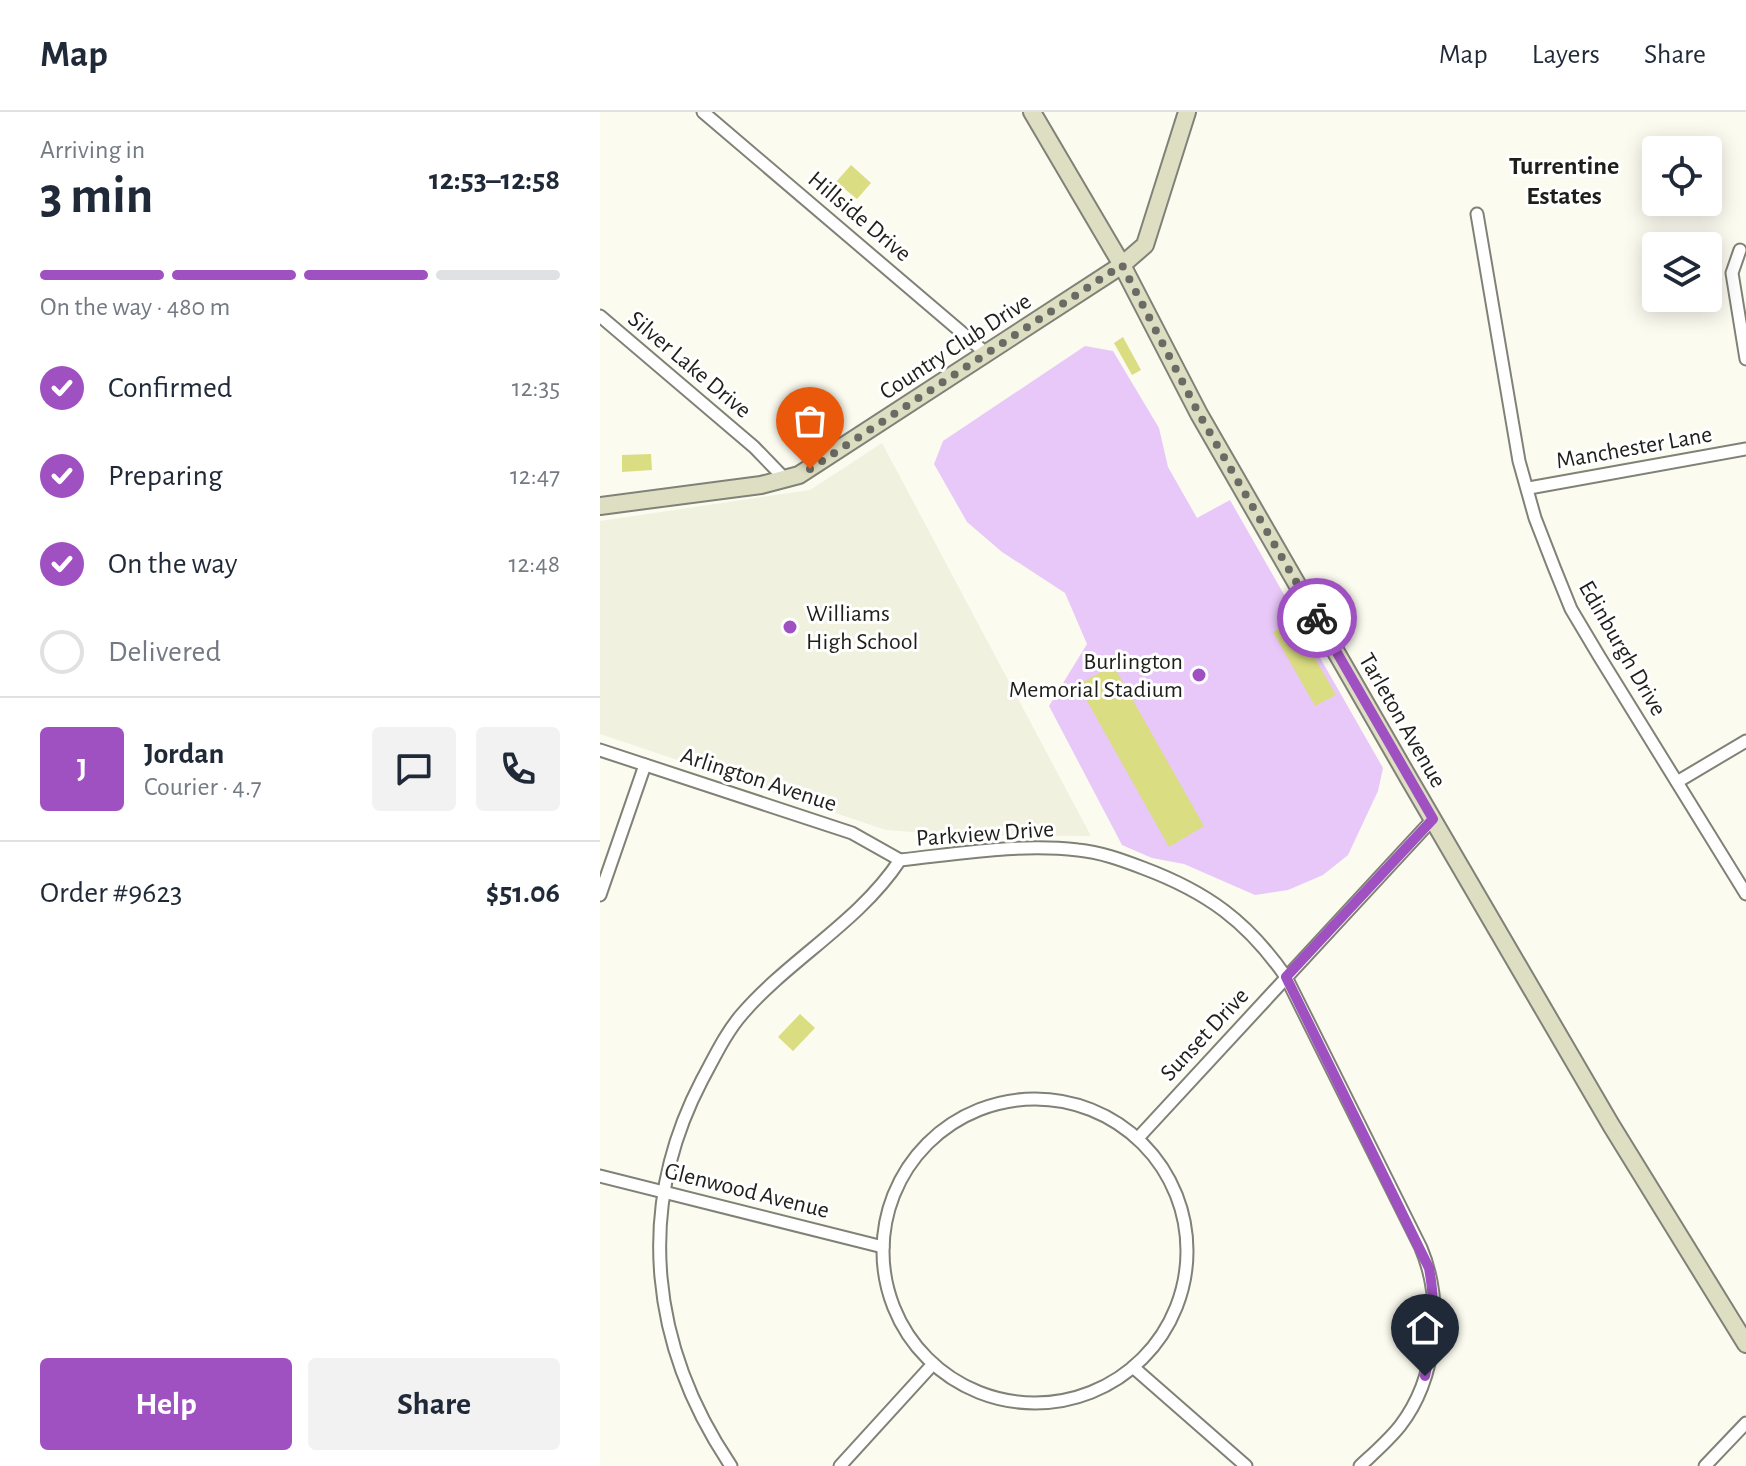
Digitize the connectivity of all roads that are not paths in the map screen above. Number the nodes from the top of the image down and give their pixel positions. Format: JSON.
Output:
{"nodes":[{"id":1,"x":703,"y":112,"type":"edge"},
{"id":2,"x":1032,"y":112,"type":"edge"},
{"id":3,"x":1187,"y":112,"type":"edge"},
{"id":4,"x":1477,"y":214,"type":"dead end"},
{"id":5,"x":1740,"y":250,"type":"dead end"},
{"id":6,"x":1122,"y":265,"type":"junction"},
{"id":7,"x":600,"y":316,"type":"edge"},
{"id":8,"x":987,"y":354,"type":"junction"},
{"id":9,"x":1746,"y":359,"type":"edge"},
{"id":10,"x":1746,"y":449,"type":"edge"},
{"id":11,"x":785,"y":479,"type":"junction"},
{"id":12,"x":1529,"y":488,"type":"junction"},
{"id":13,"x":600,"y":506,"type":"edge"},
{"id":14,"x":1746,"y":741,"type":"edge"},
{"id":15,"x":600,"y":750,"type":"edge"},
{"id":16,"x":645,"y":765,"type":"junction"},
{"id":17,"x":1677,"y":782,"type":"junction"},
{"id":18,"x":1433,"y":819,"type":"junction"},
{"id":19,"x":900,"y":860,"type":"junction"},
{"id":20,"x":1746,"y":894,"type":"edge"},
{"id":21,"x":600,"y":895,"type":"edge"},
{"id":22,"x":1286,"y":977,"type":"junction"},
{"id":23,"x":1138,"y":1138,"type":"junction"},
{"id":24,"x":600,"y":1176,"type":"edge"},
{"id":25,"x":665,"y":1192,"type":"junction"},
{"id":26,"x":883,"y":1247,"type":"junction"},
{"id":27,"x":1746,"y":1344,"type":"edge"},
{"id":28,"x":933,"y":1364,"type":"junction"},
{"id":29,"x":1133,"y":1367,"type":"junction"},
{"id":30,"x":1746,"y":1423,"type":"edge"},
{"id":31,"x":731,"y":1466,"type":"edge"},
{"id":32,"x":840,"y":1466,"type":"edge"},
{"id":33,"x":1246,"y":1466,"type":"edge"},
{"id":34,"x":1360,"y":1466,"type":"edge"},
{"id":35,"x":1705,"y":1466,"type":"edge"}],
"edges":[{"from":1,"to":8,"type":"street","name":"Hillside Drive"},
{"from":2,"to":6,"type":"street","name":"Tarleton Avenue"},
{"from":3,"to":6,"type":"street","name":"Country Club Drive"},
{"from":4,"to":12,"type":"street","name":"Edinburgh Drive"},
{"from":5,"to":9,"type":"street"},
{"from":6,"to":8,"type":"street","name":"Country Club Drive"},
{"from":6,"to":18,"type":"street","name":"Tarleton Avenue"},
{"from":7,"to":11,"type":"street","name":"Silver Lake Drive"},
{"from":8,"to":11,"type":"street","name":"Country Club Drive"},
{"from":10,"to":12,"type":"street","name":"Manchester Lane"},
{"from":11,"to":13,"type":"street","name":"Country Club Drive"},
{"from":12,"to":17,"type":"street","name":"Edinburgh Drive"},
{"from":14,"to":17,"type":"street"},
{"from":15,"to":16,"type":"street","name":"Arlington Avenue"},
{"from":16,"to":19,"type":"street","name":"Arlington Avenue"},
{"from":16,"to":21,"type":"street"},
{"from":17,"to":20,"type":"street","name":"Edinburgh Drive"},
{"from":18,"to":22,"type":"street","name":"Sunset Drive"},
{"from":18,"to":27,"type":"street","name":"Tarleton Avenue"},
{"from":19,"to":22,"type":"street","name":"Parkview Drive"},
{"from":19,"to":25,"type":"street","name":"Parkview Drive"},
{"from":22,"to":23,"type":"street","name":"Sunset Drive"},
{"from":22,"to":34,"type":"street","name":"Parkview Drive"},
{"from":23,"to":26,"type":"street"},
{"from":23,"to":29,"type":"street"},
{"from":24,"to":25,"type":"street","name":"Glenwood Avenue"},
{"from":25,"to":26,"type":"street","name":"Glenwood Avenue"},
{"from":25,"to":31,"type":"street","name":"Parkview Drive"},
{"from":26,"to":28,"type":"street"},
{"from":28,"to":29,"type":"street"},
{"from":28,"to":32,"type":"street"},
{"from":29,"to":33,"type":"street"},
{"from":30,"to":35,"type":"street"}]}
